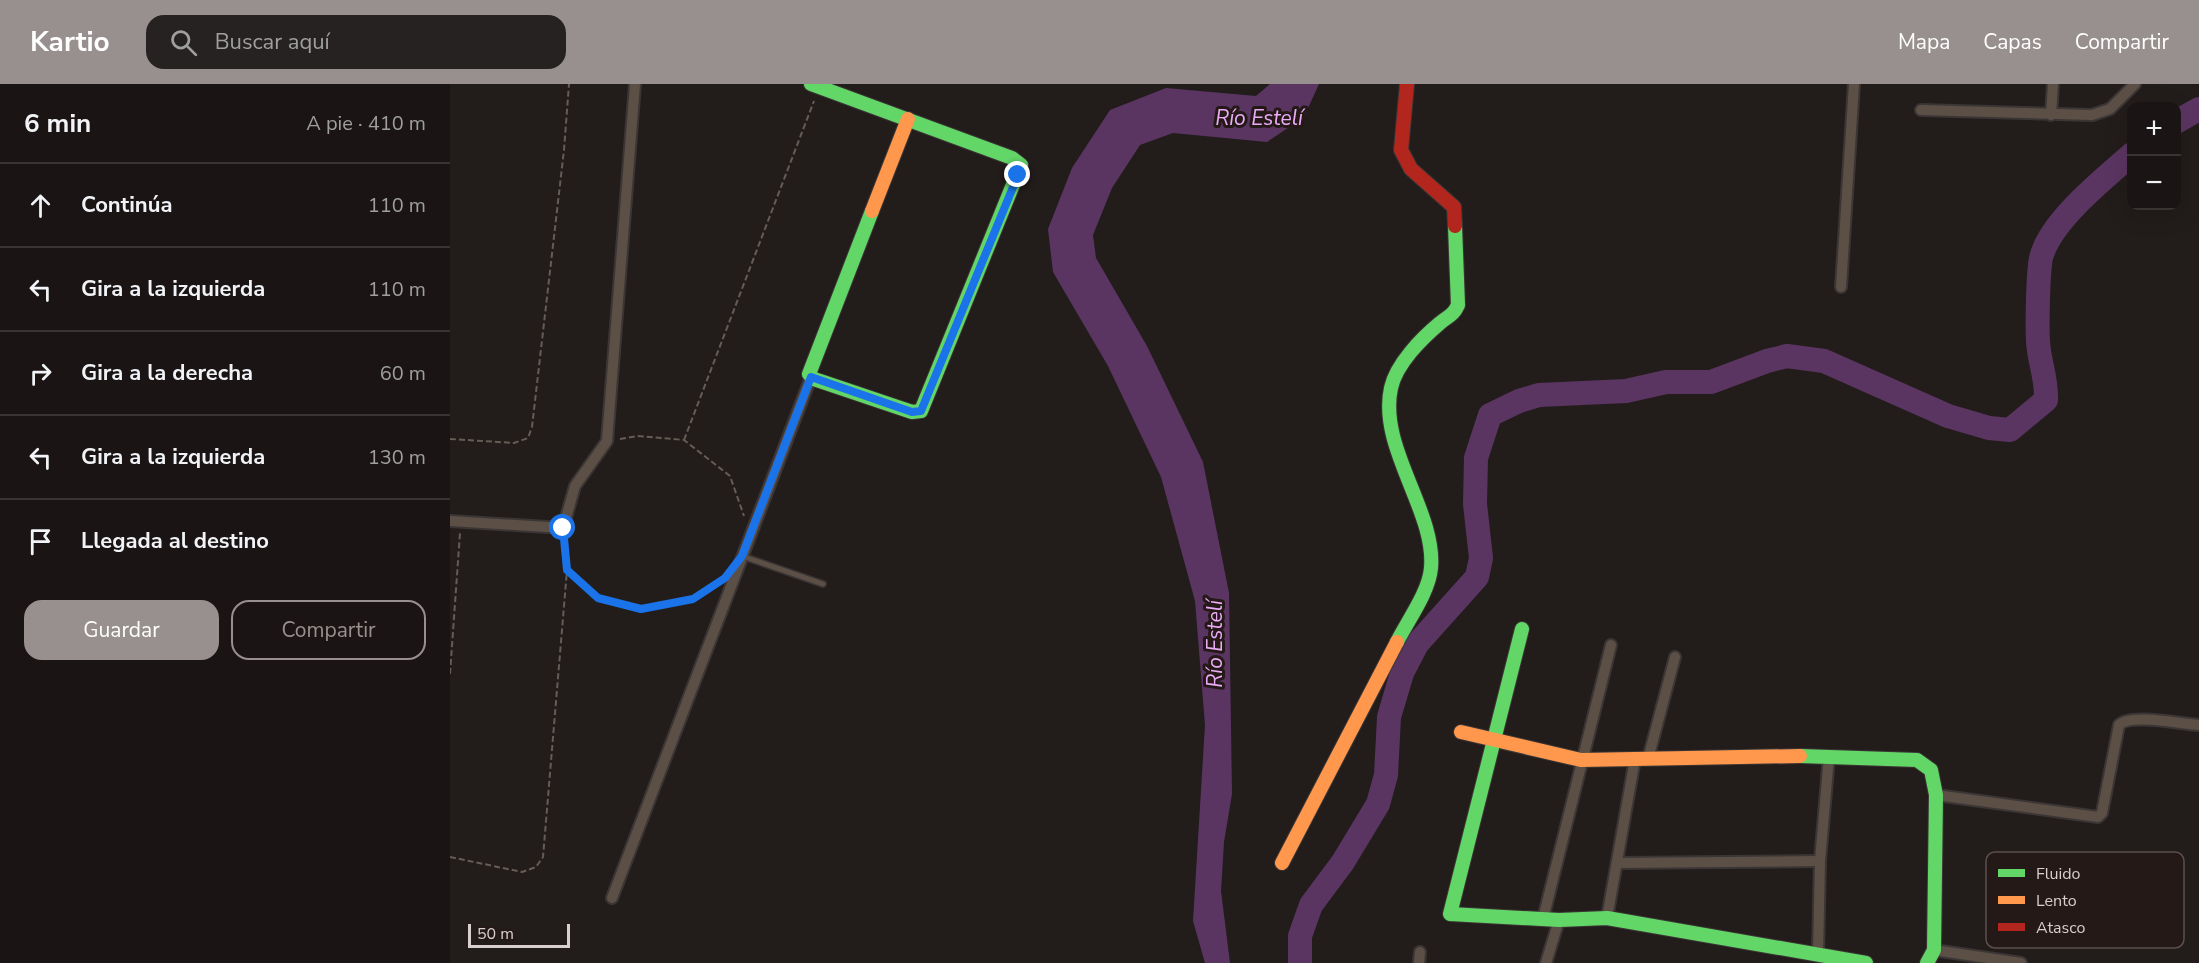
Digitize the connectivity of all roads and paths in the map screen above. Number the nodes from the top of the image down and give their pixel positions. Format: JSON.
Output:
{"nodes":[{"id":1,"x":569,"y":84,"type":"edge"},
{"id":2,"x":635,"y":84,"type":"edge"},
{"id":3,"x":1407,"y":84,"type":"edge"},
{"id":4,"x":1854,"y":84,"type":"edge"},
{"id":5,"x":2053,"y":84,"type":"edge"},
{"id":6,"x":2135,"y":84,"type":"edge"},
{"id":7,"x":815,"y":86,"type":"edge"},
{"id":8,"x":1921,"y":111,"type":"dead end"},
{"id":9,"x":2051,"y":115,"type":"junction"},
{"id":10,"x":908,"y":119,"type":"junction"},
{"id":11,"x":1841,"y":287,"type":"dead end"},
{"id":12,"x":811,"y":377,"type":"junction"},
{"id":13,"x":450,"y":439,"type":"edge"},
{"id":14,"x":684,"y":440,"type":"junction"},
{"id":15,"x":607,"y":441,"type":"junction"},
{"id":16,"x":455,"y":521,"type":"edge"},
{"id":17,"x":747,"y":522,"type":"dead end"},
{"id":18,"x":563,"y":528,"type":"junction"},
{"id":19,"x":742,"y":556,"type":"junction"},
{"id":20,"x":567,"y":570,"type":"junction"},
{"id":21,"x":725,"y":578,"type":"dead end"},
{"id":22,"x":824,"y":584,"type":"dead end"},
{"id":23,"x":1522,"y":629,"type":"dead end"},
{"id":24,"x":1611,"y":645,"type":"dead end"},
{"id":25,"x":1675,"y":657,"type":"dead end"},
{"id":26,"x":450,"y":674,"type":"edge"},
{"id":27,"x":2199,"y":725,"type":"edge"},
{"id":28,"x":1461,"y":732,"type":"dead end"},
{"id":29,"x":1492,"y":739,"type":"junction"},
{"id":30,"x":1829,"y":756,"type":"junction"},
{"id":31,"x":1641,"y":759,"type":"junction"},
{"id":32,"x":1581,"y":760,"type":"junction"},
{"id":33,"x":1936,"y":795,"type":"junction"},
{"id":34,"x":450,"y":856,"type":"edge"},
{"id":35,"x":1820,"y":861,"type":"junction"},
{"id":36,"x":1617,"y":862,"type":"junction"},
{"id":37,"x":1282,"y":863,"type":"dead end"},
{"id":38,"x":612,"y":898,"type":"dead end"},
{"id":39,"x":1607,"y":918,"type":"junction"},
{"id":40,"x":1542,"y":919,"type":"junction"},
{"id":41,"x":1559,"y":920,"type":"junction"},
{"id":42,"x":1818,"y":954,"type":"junction"},
{"id":43,"x":1930,"y":957,"type":"edge"},
{"id":44,"x":1546,"y":963,"type":"edge"},
{"id":45,"x":1866,"y":963,"type":"edge"},
{"id":46,"x":2021,"y":963,"type":"edge"}],
"edges":[{"from":1,"to":13,"type":"path"},
{"from":2,"to":15,"type":"street"},
{"from":3,"to":37,"type":"street"},
{"from":4,"to":11,"type":"street"},
{"from":5,"to":9,"type":"street"},
{"from":6,"to":9,"type":"street"},
{"from":7,"to":10,"type":"street"},
{"from":7,"to":14,"type":"path"},
{"from":8,"to":9,"type":"street"},
{"from":10,"to":12,"type":"street"},
{"from":10,"to":12,"type":"street"},
{"from":12,"to":19,"type":"street"},
{"from":14,"to":15,"type":"path"},
{"from":14,"to":17,"type":"path"},
{"from":15,"to":18,"type":"street"},
{"from":16,"to":18,"type":"street"},
{"from":16,"to":26,"type":"path"},
{"from":18,"to":20,"type":"path"},
{"from":19,"to":22,"type":"lane"},
{"from":19,"to":38,"type":"street"},
{"from":20,"to":21,"type":"path"},
{"from":20,"to":34,"type":"path"},
{"from":23,"to":29,"type":"street"},
{"from":24,"to":32,"type":"street"},
{"from":25,"to":31,"type":"street"},
{"from":27,"to":33,"type":"street"},
{"from":28,"to":29,"type":"street"},
{"from":29,"to":32,"type":"street"},
{"from":29,"to":40,"type":"street"},
{"from":30,"to":31,"type":"street"},
{"from":30,"to":33,"type":"street"},
{"from":30,"to":35,"type":"street"},
{"from":31,"to":32,"type":"street"},
{"from":31,"to":36,"type":"street"},
{"from":32,"to":40,"type":"street"},
{"from":33,"to":43,"type":"street"},
{"from":35,"to":36,"type":"street"},
{"from":35,"to":42,"type":"street"},
{"from":36,"to":39,"type":"street"},
{"from":39,"to":41,"type":"street"},
{"from":39,"to":42,"type":"street"},
{"from":40,"to":41,"type":"street"},
{"from":41,"to":44,"type":"street"},
{"from":42,"to":45,"type":"street"},
{"from":43,"to":46,"type":"street"}]}
